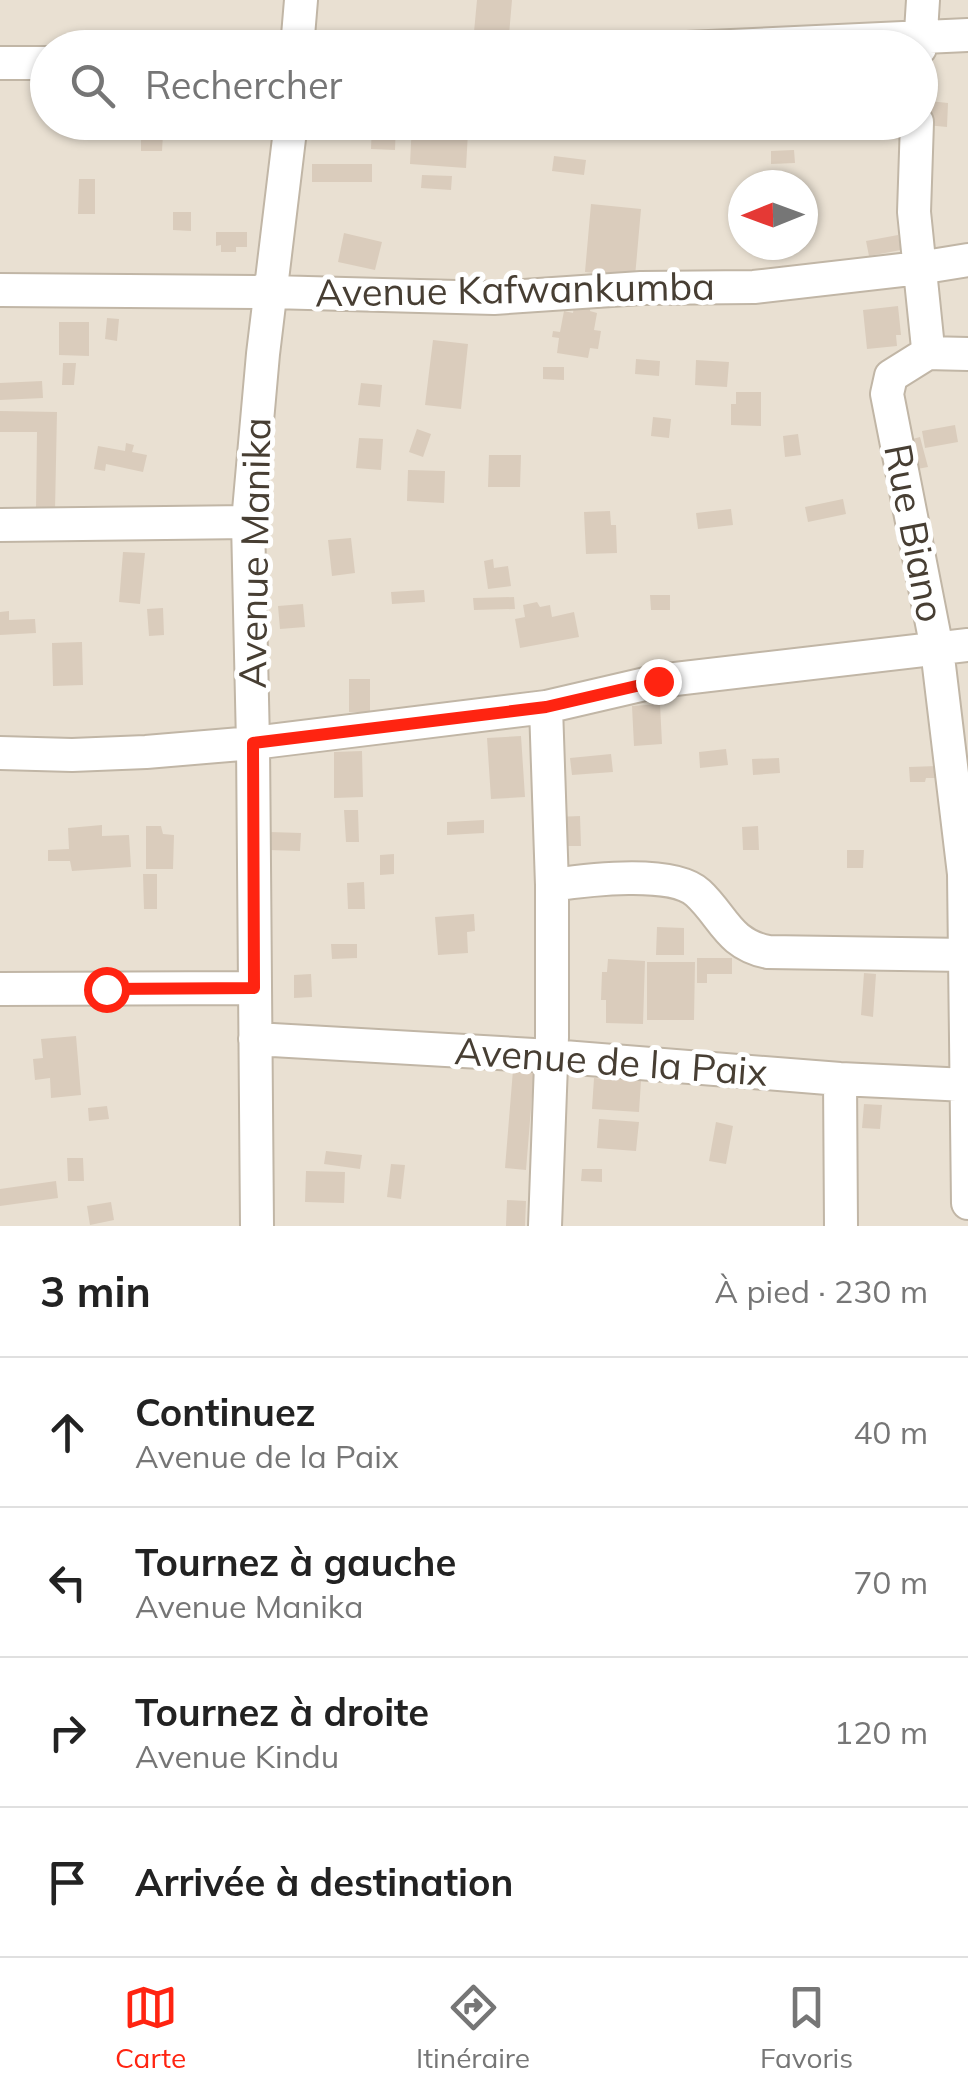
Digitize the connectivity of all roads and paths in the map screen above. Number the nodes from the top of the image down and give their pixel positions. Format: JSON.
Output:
{"nodes":[{"id":1,"x":301,"y":0,"type":"edge"},
{"id":2,"x":923,"y":0,"type":"edge"},
{"id":3,"x":298,"y":30,"type":"edge"},
{"id":4,"x":921,"y":30,"type":"edge"},
{"id":5,"x":968,"y":35,"type":"edge"},
{"id":6,"x":938,"y":40,"type":"edge"},
{"id":7,"x":30,"y":62,"type":"edge"},
{"id":8,"x":0,"y":63,"type":"edge"},
{"id":9,"x":289,"y":140,"type":"edge"},
{"id":10,"x":916,"y":140,"type":"edge"},
{"id":11,"x":968,"y":260,"type":"edge"},
{"id":12,"x":919,"y":268,"type":"junction"},
{"id":13,"x":0,"y":290,"type":"edge"},
{"id":14,"x":271,"y":292,"type":"junction"},
{"id":15,"x":926,"y":353,"type":"junction"},
{"id":16,"x":968,"y":354,"type":"edge"},
{"id":17,"x":248,"y":522,"type":"junction"},
{"id":18,"x":0,"y":525,"type":"edge"},
{"id":19,"x":952,"y":647,"type":"edge"},
{"id":20,"x":546,"y":707,"type":"junction"},
{"id":21,"x":253,"y":743,"type":"junction"},
{"id":22,"x":0,"y":753,"type":"edge"},
{"id":23,"x":966,"y":874,"type":"edge"},
{"id":24,"x":552,"y":885,"type":"junction"},
{"id":25,"x":966,"y":954,"type":"edge"},
{"id":26,"x":254,"y":988,"type":"junction"},
{"id":27,"x":0,"y":990,"type":"edge"},
{"id":28,"x":968,"y":1020,"type":"edge"},
{"id":29,"x":255,"y":1039,"type":"junction"},
{"id":30,"x":551,"y":1056,"type":"junction"},
{"id":31,"x":840,"y":1079,"type":"junction"},
{"id":32,"x":967,"y":1085,"type":"edge"},
{"id":33,"x":968,"y":1203,"type":"edge"},
{"id":34,"x":257,"y":1226,"type":"edge"},
{"id":35,"x":545,"y":1226,"type":"edge"},
{"id":36,"x":842,"y":1226,"type":"edge"}],
"edges":[{"from":1,"to":3,"type":"street"},
{"from":2,"to":4,"type":"street"},
{"from":5,"to":6,"type":"street"},
{"from":7,"to":8,"type":"street"},
{"from":9,"to":14,"type":"street","name":"Avenue Manika"},
{"from":10,"to":12,"type":"street"},
{"from":11,"to":12,"type":"street","name":"Avenue Kafwankumba"},
{"from":12,"to":14,"type":"street","name":"Avenue Kafwankumba"},
{"from":12,"to":15,"type":"street"},
{"from":13,"to":14,"type":"street","name":"Avenue Kafwankumba"},
{"from":14,"to":17,"type":"street","name":"Avenue Manika"},
{"from":15,"to":16,"type":"street"},
{"from":15,"to":19,"type":"street","name":"Rue Biano"},
{"from":17,"to":18,"type":"street"},
{"from":17,"to":21,"type":"street","name":"Avenue Manika"},
{"from":19,"to":20,"type":"street"},
{"from":19,"to":23,"type":"street","name":"Rue Biano"},
{"from":20,"to":21,"type":"street"},
{"from":20,"to":24,"type":"street"},
{"from":21,"to":22,"type":"street"},
{"from":21,"to":26,"type":"street","name":"Avenue Manika"},
{"from":23,"to":25,"type":"street","name":"Rue Biano"},
{"from":24,"to":25,"type":"street"},
{"from":24,"to":30,"type":"street"},
{"from":25,"to":28,"type":"street","name":"Rue Biano"},
{"from":26,"to":27,"type":"street"},
{"from":26,"to":29,"type":"street","name":"Avenue Manika"},
{"from":28,"to":32,"type":"street","name":"Rue Biano"},
{"from":29,"to":30,"type":"street","name":"Avenue de la Paix"},
{"from":29,"to":34,"type":"street","name":"Avenue Manika"},
{"from":30,"to":31,"type":"street","name":"Avenue de la Paix"},
{"from":30,"to":35,"type":"street"},
{"from":31,"to":32,"type":"street","name":"Avenue de la Paix"},
{"from":31,"to":36,"type":"street"},
{"from":32,"to":33,"type":"street","name":"Rue Biano"}]}
